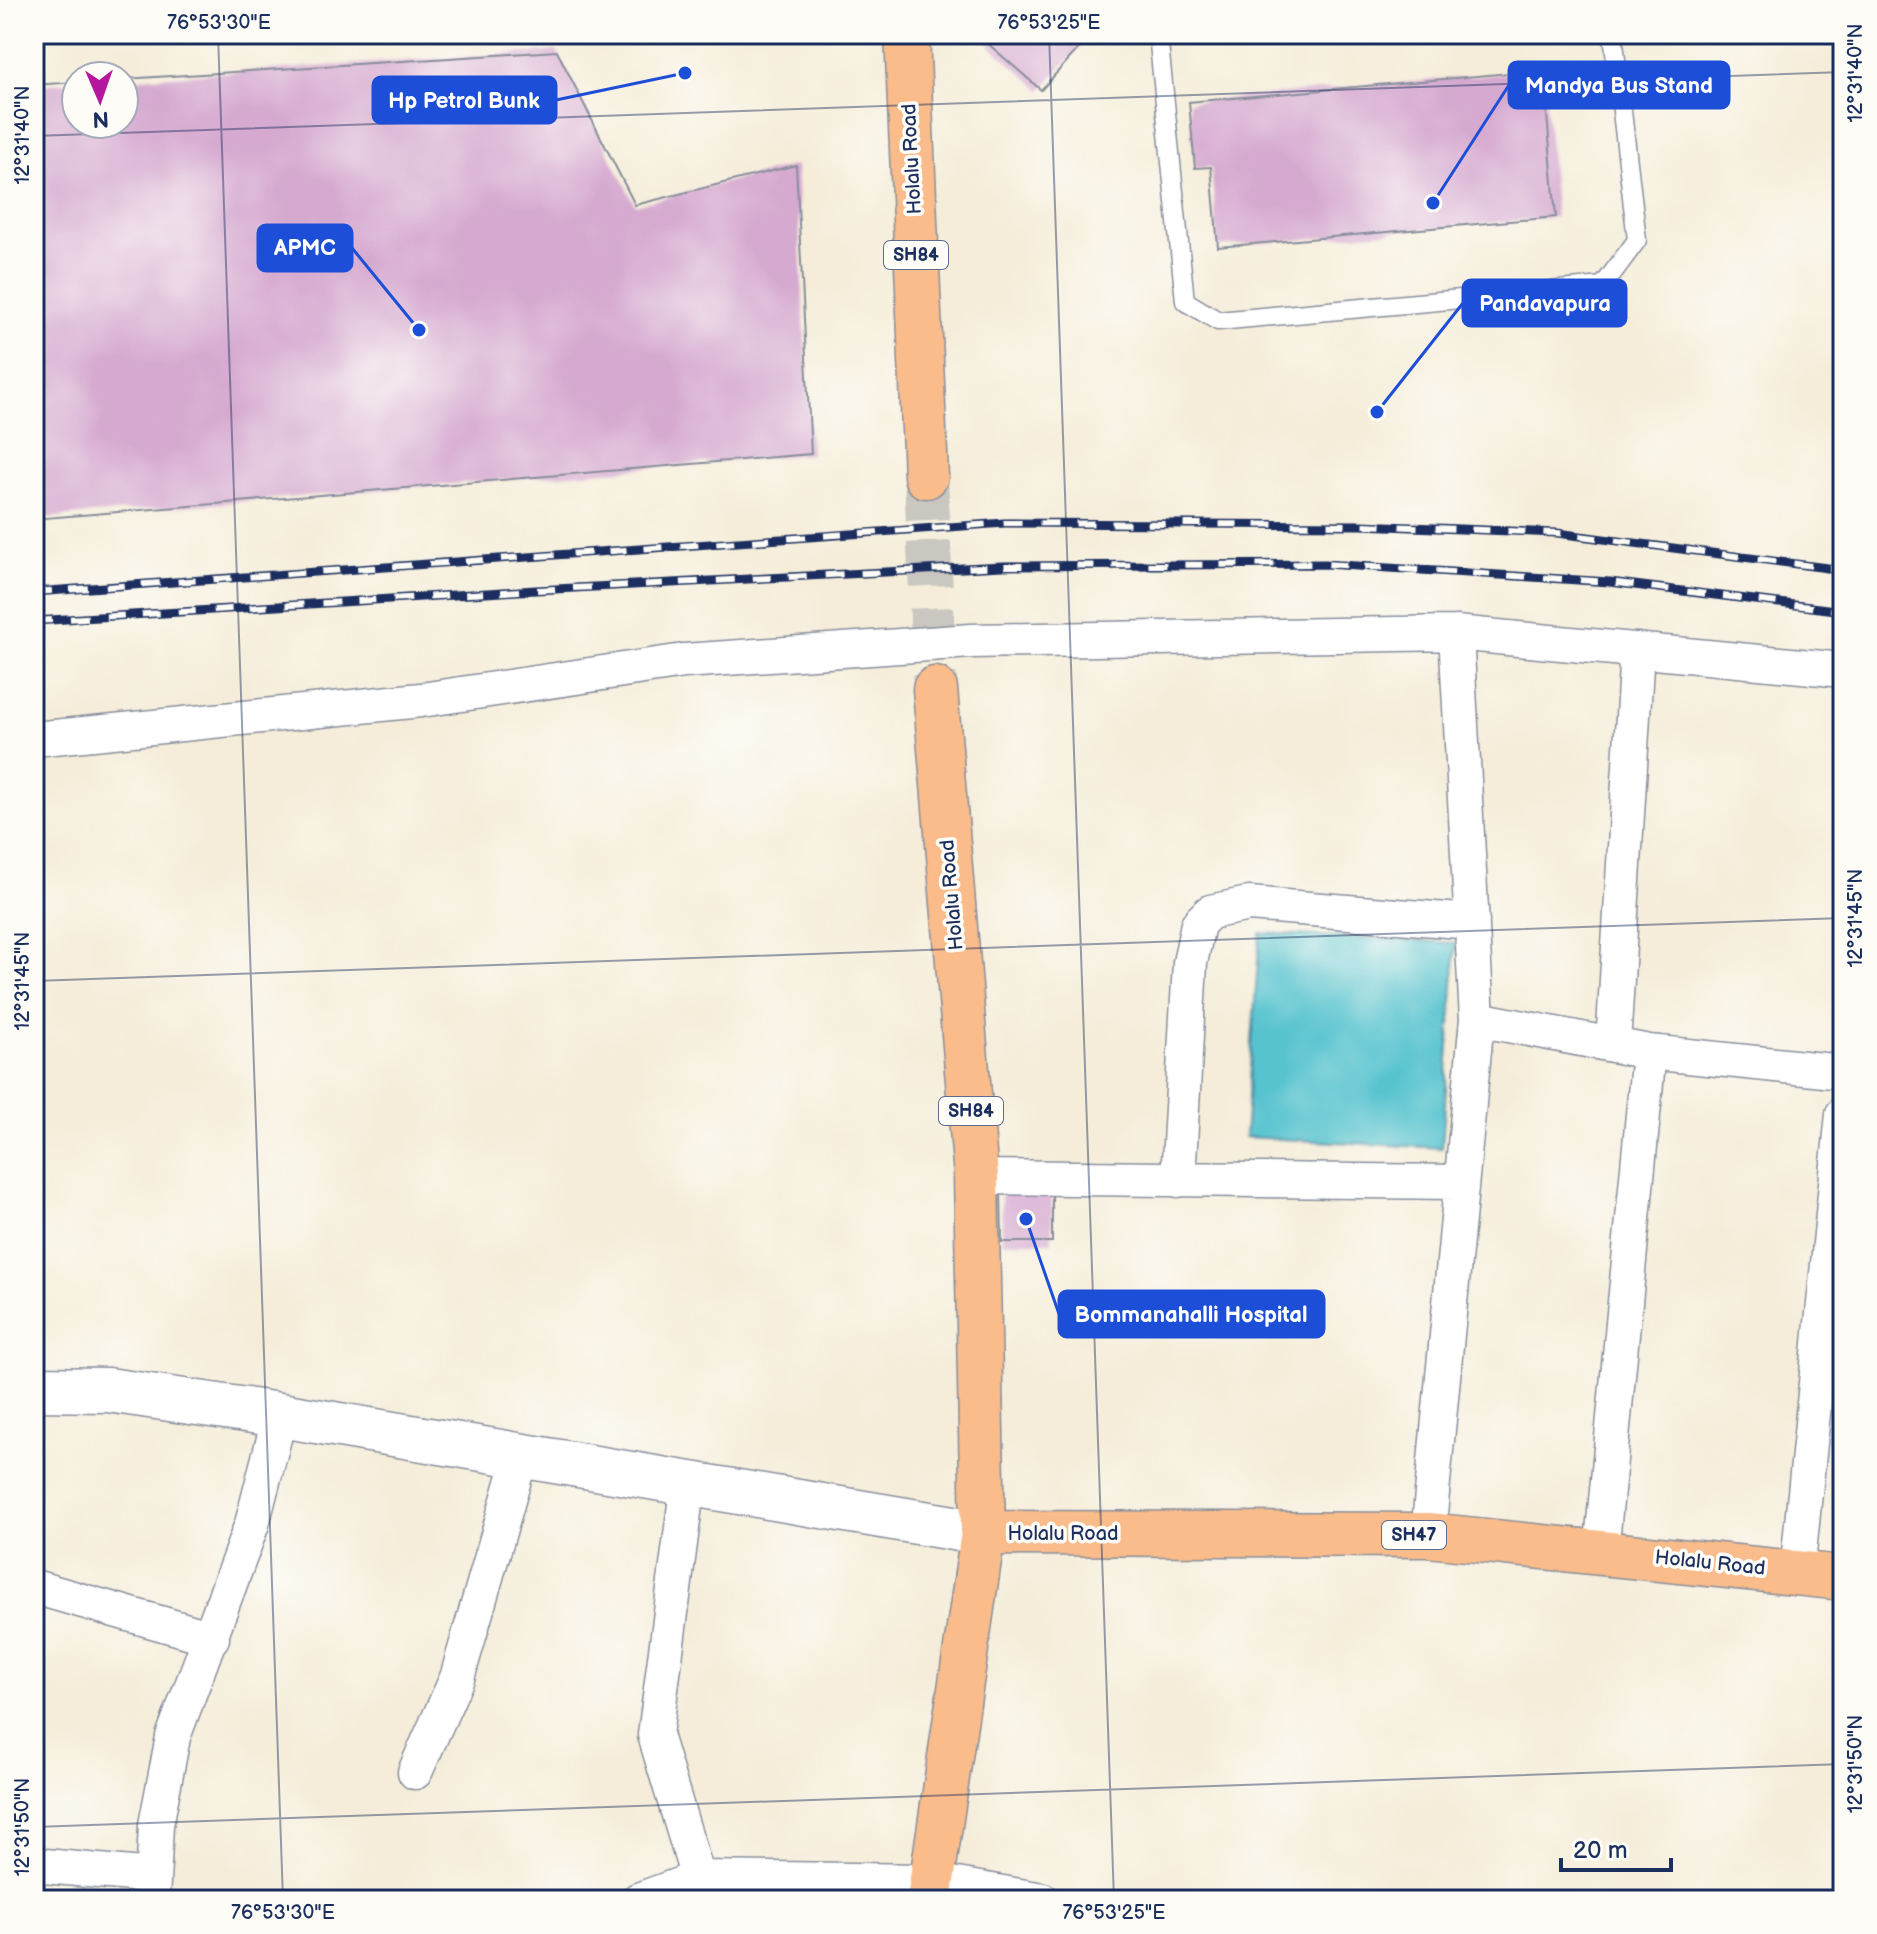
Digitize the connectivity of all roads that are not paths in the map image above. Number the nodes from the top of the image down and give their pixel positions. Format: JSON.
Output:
{"nodes":[{"id":1,"x":907,"y":34,"type":"edge"},
{"id":2,"x":1158,"y":34,"type":"edge"},
{"id":3,"x":1613,"y":34,"type":"edge"},
{"id":4,"x":926,"y":476,"type":"tunnel mouth"},
{"id":5,"x":1456,"y":633,"type":"junction"},
{"id":6,"x":1637,"y":650,"type":"junction"},
{"id":7,"x":1843,"y":670,"type":"edge"},
{"id":8,"x":935,"y":689,"type":"tunnel mouth"},
{"id":9,"x":34,"y":739,"type":"edge"},
{"id":10,"x":1472,"y":922,"type":"junction"},
{"id":11,"x":1477,"y":1019,"type":"junction"},
{"id":12,"x":1613,"y":1045,"type":"junction"},
{"id":13,"x":1649,"y":1052,"type":"junction"},
{"id":14,"x":1843,"y":1072,"type":"edge"},
{"id":15,"x":1843,"y":1114,"type":"edge"},
{"id":16,"x":976,"y":1177,"type":"junction"},
{"id":17,"x":1178,"y":1180,"type":"junction"},
{"id":18,"x":1459,"y":1182,"type":"junction"},
{"id":19,"x":34,"y":1389,"type":"edge"},
{"id":20,"x":280,"y":1415,"type":"junction"},
{"id":21,"x":521,"y":1455,"type":"junction"},
{"id":22,"x":688,"y":1482,"type":"junction"},
{"id":23,"x":983,"y":1533,"type":"junction"},
{"id":24,"x":1428,"y":1535,"type":"junction"},
{"id":25,"x":1601,"y":1553,"type":"junction"},
{"id":26,"x":1797,"y":1573,"type":"junction"},
{"id":27,"x":1843,"y":1578,"type":"edge"},
{"id":28,"x":34,"y":1587,"type":"edge"},
{"id":29,"x":212,"y":1638,"type":"junction"},
{"id":30,"x":415,"y":1772,"type":"dead end"},
{"id":31,"x":34,"y":1865,"type":"edge"},
{"id":32,"x":698,"y":1878,"type":"junction"},
{"id":33,"x":152,"y":1888,"type":"edge"},
{"id":34,"x":932,"y":1890,"type":"edge"},
{"id":35,"x":638,"y":1900,"type":"edge"},
{"id":36,"x":1043,"y":1900,"type":"edge"}],
"edges":[{"from":1,"to":4,"type":"main road","name":"Holalu Road","number":"SH84"},
{"from":2,"to":3,"type":"lane"},
{"from":5,"to":6,"type":"street"},
{"from":5,"to":9,"type":"street"},
{"from":5,"to":10,"type":"street"},
{"from":6,"to":7,"type":"street"},
{"from":6,"to":12,"type":"street"},
{"from":8,"to":16,"type":"main road","name":"Holalu Road","number":"SH84"},
{"from":10,"to":11,"type":"street"},
{"from":10,"to":17,"type":"street"},
{"from":11,"to":12,"type":"street"},
{"from":11,"to":18,"type":"street"},
{"from":12,"to":13,"type":"street"},
{"from":13,"to":14,"type":"street"},
{"from":13,"to":25,"type":"street"},
{"from":15,"to":26,"type":"street"},
{"from":16,"to":17,"type":"street"},
{"from":16,"to":23,"type":"main road","name":"Holalu Road","number":"SH84"},
{"from":17,"to":18,"type":"street"},
{"from":18,"to":24,"type":"street"},
{"from":19,"to":20,"type":"street"},
{"from":20,"to":21,"type":"street"},
{"from":20,"to":29,"type":"street"},
{"from":21,"to":22,"type":"street"},
{"from":21,"to":30,"type":"street"},
{"from":22,"to":23,"type":"street"},
{"from":22,"to":32,"type":"street"},
{"from":23,"to":24,"type":"main road","name":"Holalu Road","number":"SH47"},
{"from":23,"to":34,"type":"main road","number":"SH84"},
{"from":24,"to":25,"type":"main road","name":"Holalu Road","number":"SH47"},
{"from":25,"to":26,"type":"main road","name":"Holalu Road","number":"SH47"},
{"from":26,"to":27,"type":"main road","name":"Holalu Road","number":"SH47"},
{"from":28,"to":29,"type":"street"},
{"from":29,"to":33,"type":"street"},
{"from":31,"to":33,"type":"street"},
{"from":32,"to":34,"type":"street"},
{"from":32,"to":35,"type":"street"},
{"from":34,"to":36,"type":"street"}]}
